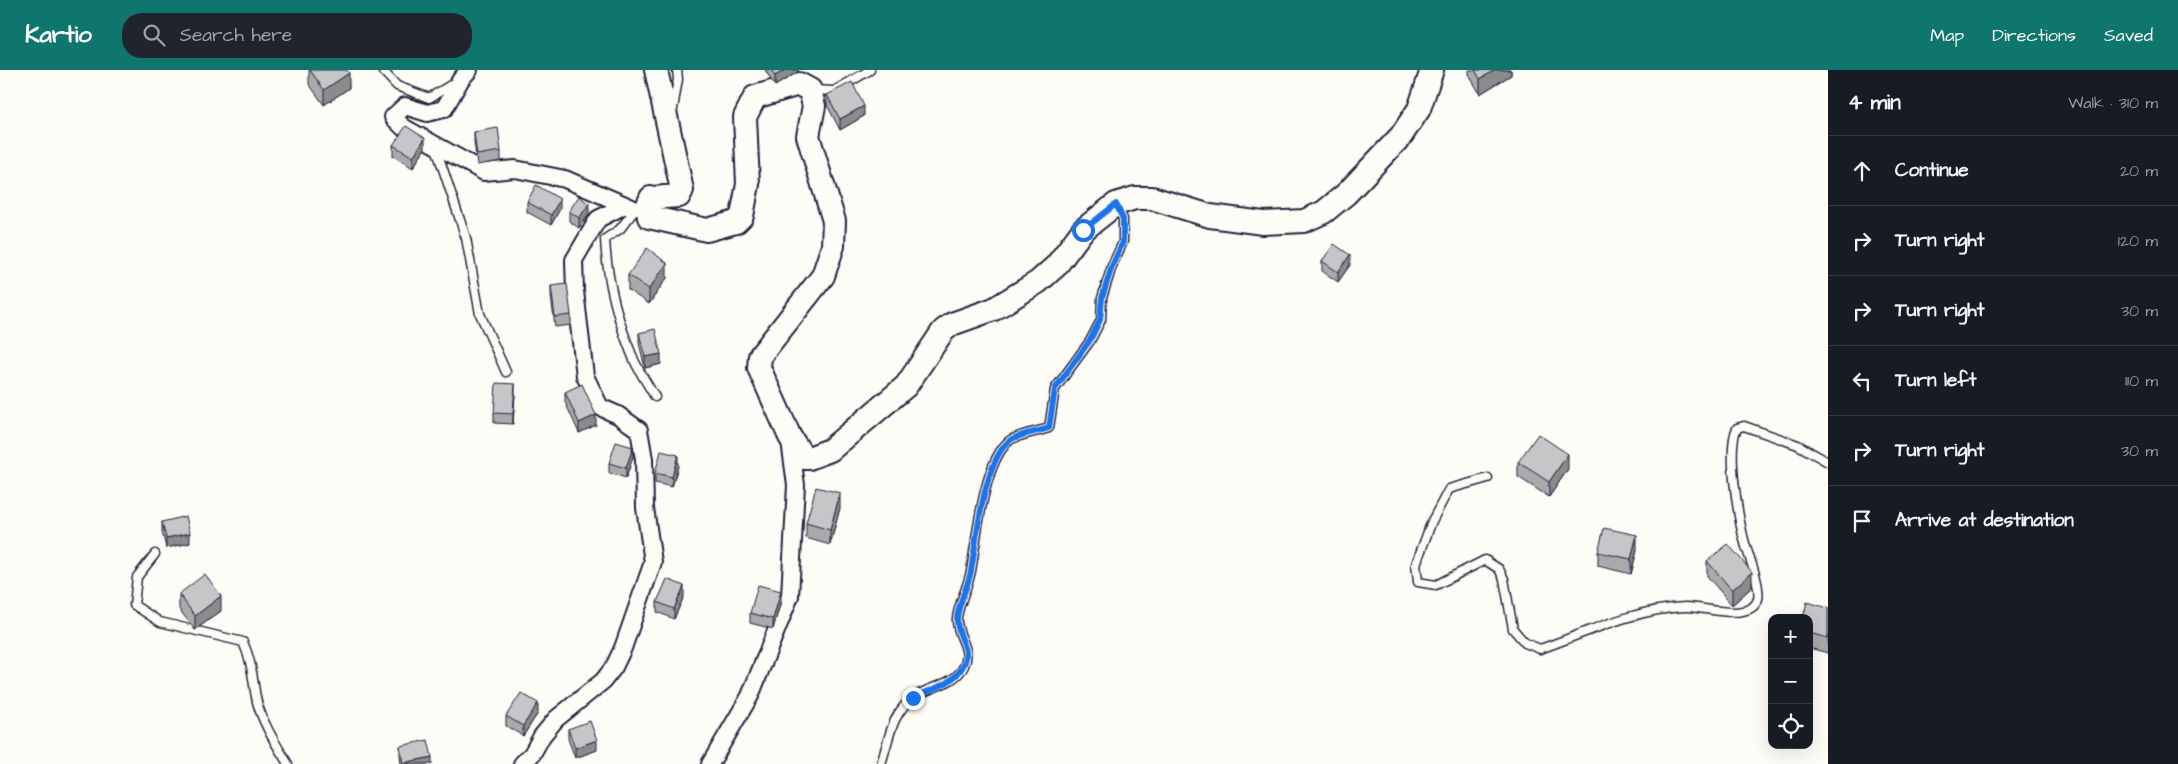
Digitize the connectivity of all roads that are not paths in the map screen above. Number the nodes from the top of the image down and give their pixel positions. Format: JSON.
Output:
{"nodes":[{"id":1,"x":382,"y":70,"type":"edge"},
{"id":2,"x":656,"y":70,"type":"edge"},
{"id":3,"x":677,"y":70,"type":"edge"},
{"id":4,"x":870,"y":70,"type":"edge"},
{"id":5,"x":1432,"y":70,"type":"edge"},
{"id":6,"x":465,"y":74,"type":"edge"},
{"id":7,"x":810,"y":90,"type":"junction"},
{"id":8,"x":669,"y":131,"type":"junction"},
{"id":9,"x":434,"y":144,"type":"junction"},
{"id":10,"x":1116,"y":204,"type":"junction"},
{"id":11,"x":636,"y":207,"type":"junction"},
{"id":12,"x":506,"y":372,"type":"dead end"},
{"id":13,"x":655,"y":397,"type":"dead end"},
{"id":14,"x":790,"y":437,"type":"junction"},
{"id":15,"x":1828,"y":462,"type":"edge"},
{"id":16,"x":1488,"y":478,"type":"dead end"},
{"id":17,"x":155,"y":554,"type":"dead end"},
{"id":18,"x":288,"y":764,"type":"edge"},
{"id":19,"x":522,"y":764,"type":"edge"},
{"id":20,"x":710,"y":764,"type":"edge"},
{"id":21,"x":881,"y":764,"type":"edge"}],
"edges":[{"from":1,"to":6,"type":"lane"},
{"from":2,"to":8,"type":"street"},
{"from":3,"to":8,"type":"lane"},
{"from":4,"to":7,"type":"lane"},
{"from":5,"to":10,"type":"street"},
{"from":6,"to":9,"type":"street"},
{"from":7,"to":11,"type":"street"},
{"from":7,"to":14,"type":"street"},
{"from":8,"to":11,"type":"street"},
{"from":9,"to":11,"type":"street"},
{"from":9,"to":12,"type":"lane"},
{"from":10,"to":14,"type":"street"},
{"from":10,"to":21,"type":"lane"},
{"from":11,"to":13,"type":"lane"},
{"from":11,"to":19,"type":"street"},
{"from":14,"to":20,"type":"street"},
{"from":15,"to":16,"type":"lane"},
{"from":17,"to":18,"type":"lane"}]}
